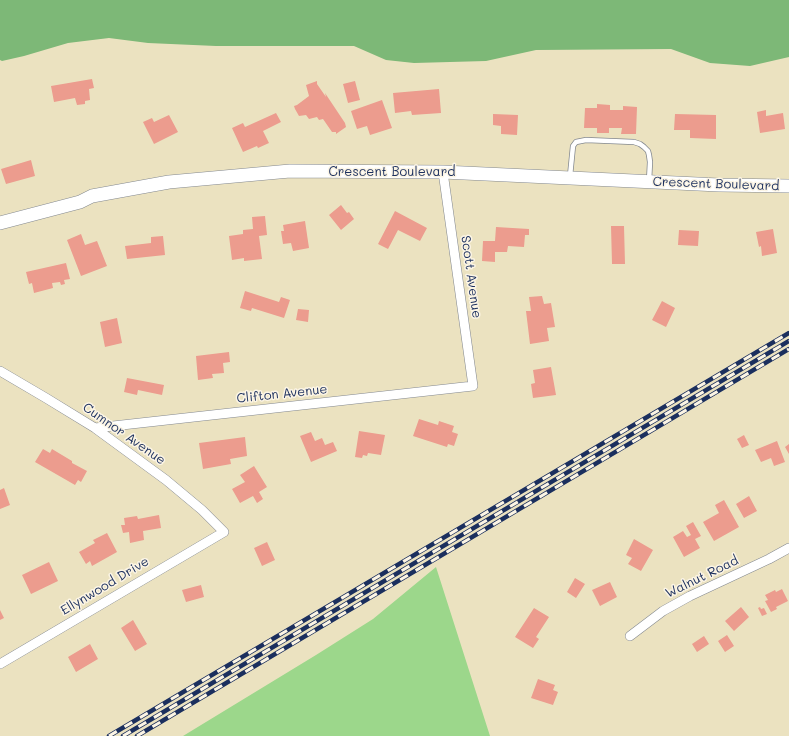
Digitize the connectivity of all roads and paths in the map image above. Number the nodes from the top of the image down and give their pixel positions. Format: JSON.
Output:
{"nodes":[{"id":1,"x":443,"y":172,"type":"junction"},
{"id":2,"x":570,"y":178,"type":"junction"},
{"id":3,"x":649,"y":181,"type":"junction"},
{"id":4,"x":789,"y":186,"type":"edge"},
{"id":5,"x":0,"y":223,"type":"edge"},
{"id":6,"x":0,"y":371,"type":"edge"},
{"id":7,"x":473,"y":386,"type":"joint"},
{"id":8,"x":95,"y":428,"type":"junction"},
{"id":9,"x":224,"y":532,"type":"joint"},
{"id":10,"x":789,"y":548,"type":"edge"},
{"id":11,"x":630,"y":636,"type":"dead end"},
{"id":12,"x":0,"y":664,"type":"edge"}],
"edges":[{"from":1,"to":2,"type":"street","name":"Crescent Boulevard"},
{"from":1,"to":5,"type":"street","name":"Crescent Boulevard"},
{"from":1,"to":7,"type":"street","name":"Scott Avenue"},
{"from":2,"to":3,"type":"street","name":"Crescent Boulevard"},
{"from":2,"to":3,"type":"lane"},
{"from":3,"to":4,"type":"street","name":"Crescent Boulevard"},
{"from":6,"to":8,"type":"street","name":"Cumnor Avenue"},
{"from":7,"to":8,"type":"street","name":"Clifton Avenue"},
{"from":8,"to":9,"type":"street","name":"Cumnor Avenue"},
{"from":9,"to":12,"type":"street","name":"Ellynwood Drive"},
{"from":10,"to":11,"type":"street","name":"Walnut Road"}]}
